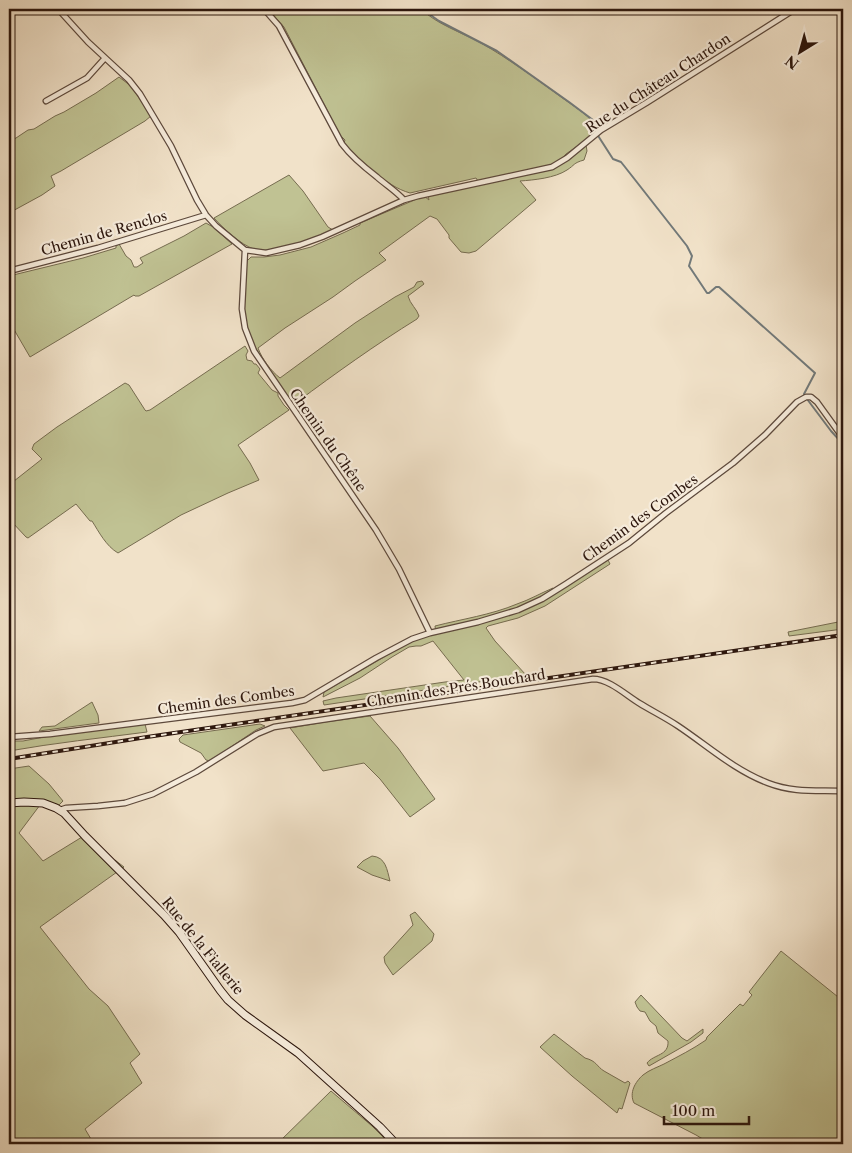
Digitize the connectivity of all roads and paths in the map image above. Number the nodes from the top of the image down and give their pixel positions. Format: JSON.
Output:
{"nodes":[{"id":1,"x":58,"y":9,"type":"edge"},
{"id":2,"x":264,"y":9,"type":"edge"},
{"id":3,"x":795,"y":9,"type":"edge"},
{"id":4,"x":105,"y":58,"type":"junction"},
{"id":5,"x":46,"y":101,"type":"dead end"},
{"id":6,"x":404,"y":200,"type":"junction"},
{"id":7,"x":206,"y":215,"type":"junction"},
{"id":8,"x":245,"y":250,"type":"junction"},
{"id":9,"x":9,"y":271,"type":"edge"},
{"id":10,"x":843,"y":438,"type":"edge"},
{"id":11,"x":430,"y":633,"type":"junction"},
{"id":12,"x":9,"y":737,"type":"edge"},
{"id":13,"x":843,"y":791,"type":"edge"},
{"id":14,"x":9,"y":804,"type":"edge"},
{"id":15,"x":60,"y":810,"type":"junction"},
{"id":16,"x":396,"y":1144,"type":"edge"}],
"edges":[{"from":1,"to":4,"type":"street"},
{"from":2,"to":6,"type":"street"},
{"from":3,"to":6,"type":"street","name":"Rue du Château Chardon"},
{"from":4,"to":5,"type":"street"},
{"from":4,"to":7,"type":"street"},
{"from":6,"to":8,"type":"street","name":"Rue du Château Chardon"},
{"from":7,"to":8,"type":"street"},
{"from":7,"to":9,"type":"street","name":"Chemin de Renclos"},
{"from":8,"to":11,"type":"street","name":"Chemin du Chêne"},
{"from":10,"to":11,"type":"street","name":"Chemin des Combes"},
{"from":11,"to":12,"type":"street","name":"Chemin des Combes"},
{"from":13,"to":15,"type":"street","name":"Chemin des Prés Bouchard"},
{"from":14,"to":15,"type":"street","name":"Rue de la Fiallerie"},
{"from":15,"to":16,"type":"street","name":"Rue de la Fiallerie"}]}
